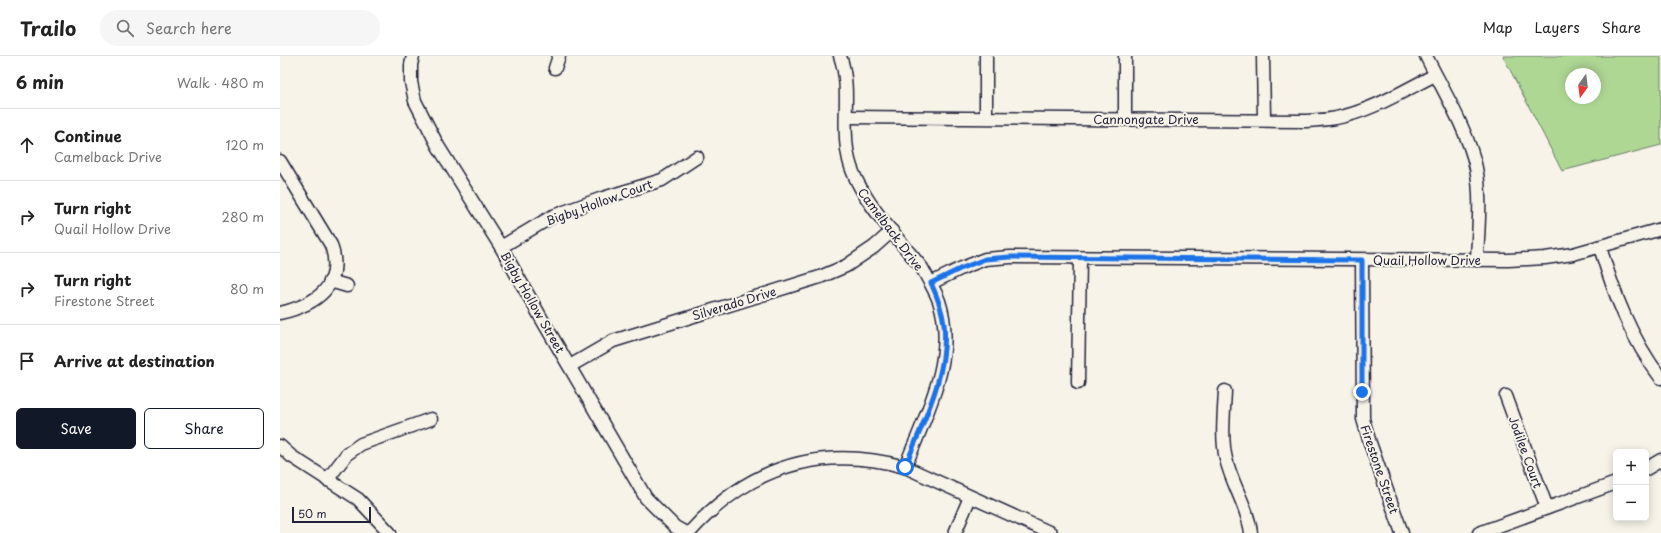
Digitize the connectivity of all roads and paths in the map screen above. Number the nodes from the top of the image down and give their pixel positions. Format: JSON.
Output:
{"nodes":[{"id":1,"x":413,"y":56,"type":"edge"},
{"id":2,"x":559,"y":56,"type":"edge"},
{"id":3,"x":840,"y":56,"type":"edge"},
{"id":4,"x":986,"y":56,"type":"edge"},
{"id":5,"x":1126,"y":56,"type":"edge"},
{"id":6,"x":1263,"y":56,"type":"edge"},
{"id":7,"x":1426,"y":56,"type":"edge"},
{"id":8,"x":555,"y":68,"type":"dead end"},
{"id":9,"x":1435,"y":75,"type":"junction"},
{"id":10,"x":847,"y":117,"type":"junction"},
{"id":11,"x":986,"y":117,"type":"junction"},
{"id":12,"x":1125,"y":119,"type":"junction"},
{"id":13,"x":1264,"y":120,"type":"junction"},
{"id":14,"x":697,"y":156,"type":"dead end"},
{"id":15,"x":280,"y":161,"type":"edge"},
{"id":16,"x":1661,"y":228,"type":"edge"},
{"id":17,"x":892,"y":231,"type":"junction"},
{"id":18,"x":501,"y":247,"type":"junction"},
{"id":19,"x":1600,"y":247,"type":"junction"},
{"id":20,"x":1080,"y":258,"type":"junction"},
{"id":21,"x":1362,"y":260,"type":"junction"},
{"id":22,"x":1477,"y":260,"type":"junction"},
{"id":23,"x":330,"y":281,"type":"junction"},
{"id":24,"x":931,"y":283,"type":"junction"},
{"id":25,"x":347,"y":286,"type":"dead end"},
{"id":26,"x":280,"y":313,"type":"edge"},
{"id":27,"x":570,"y":366,"type":"junction"},
{"id":28,"x":1661,"y":378,"type":"edge"},
{"id":29,"x":1078,"y":383,"type":"dead end"},
{"id":30,"x":1225,"y":391,"type":"dead end"},
{"id":31,"x":1506,"y":396,"type":"dead end"},
{"id":32,"x":431,"y":419,"type":"dead end"},
{"id":33,"x":280,"y":446,"type":"edge"},
{"id":34,"x":1661,"y":460,"type":"edge"},
{"id":35,"x":905,"y":467,"type":"junction"},
{"id":36,"x":1649,"y":468,"type":"edge"},
{"id":37,"x":328,"y":480,"type":"junction"},
{"id":38,"x":1613,"y":484,"type":"edge"},
{"id":39,"x":970,"y":497,"type":"junction"},
{"id":40,"x":1547,"y":508,"type":"junction"},
{"id":41,"x":390,"y":533,"type":"edge"},
{"id":42,"x":686,"y":533,"type":"edge"},
{"id":43,"x":690,"y":533,"type":"edge"},
{"id":44,"x":955,"y":533,"type":"edge"},
{"id":45,"x":1051,"y":533,"type":"edge"},
{"id":46,"x":1251,"y":533,"type":"edge"},
{"id":47,"x":1402,"y":533,"type":"edge"},
{"id":48,"x":1479,"y":533,"type":"edge"}],
"edges":[{"from":1,"to":18,"type":"street","name":"Bigby Hollow Street"},
{"from":2,"to":8,"type":"street"},
{"from":3,"to":10,"type":"street","name":"Camelback Drive"},
{"from":4,"to":11,"type":"street"},
{"from":5,"to":12,"type":"street"},
{"from":6,"to":13,"type":"street"},
{"from":7,"to":9,"type":"street"},
{"from":9,"to":13,"type":"street","name":"Cannongate Drive"},
{"from":9,"to":22,"type":"street"},
{"from":10,"to":11,"type":"street","name":"Cannongate Drive"},
{"from":10,"to":17,"type":"street","name":"Camelback Drive"},
{"from":11,"to":12,"type":"street","name":"Cannongate Drive"},
{"from":12,"to":13,"type":"street","name":"Cannongate Drive"},
{"from":14,"to":18,"type":"street","name":"Bigby Hollow Court"},
{"from":15,"to":23,"type":"street"},
{"from":16,"to":19,"type":"street","name":"Quail Hollow Drive"},
{"from":17,"to":24,"type":"street","name":"Camelback Drive"},
{"from":17,"to":27,"type":"street","name":"Silverado Drive"},
{"from":18,"to":27,"type":"street","name":"Bigby Hollow Street"},
{"from":19,"to":22,"type":"street","name":"Quail Hollow Drive"},
{"from":19,"to":28,"type":"street"},
{"from":20,"to":21,"type":"street","name":"Quail Hollow Drive"},
{"from":20,"to":24,"type":"street","name":"Quail Hollow Drive"},
{"from":20,"to":29,"type":"street"},
{"from":21,"to":22,"type":"street","name":"Quail Hollow Drive"},
{"from":21,"to":47,"type":"street","name":"Firestone Street"},
{"from":23,"to":25,"type":"street"},
{"from":23,"to":26,"type":"street"},
{"from":24,"to":35,"type":"street","name":"Camelback Drive"},
{"from":27,"to":42,"type":"street","name":"Bigby Hollow Street"},
{"from":30,"to":46,"type":"street"},
{"from":31,"to":40,"type":"street","name":"Jodilee Court"},
{"from":32,"to":37,"type":"street"},
{"from":33,"to":37,"type":"street"},
{"from":34,"to":36,"type":"street"},
{"from":35,"to":39,"type":"street"},
{"from":35,"to":43,"type":"street"},
{"from":37,"to":41,"type":"street"},
{"from":38,"to":40,"type":"street"},
{"from":39,"to":44,"type":"street"},
{"from":39,"to":45,"type":"street"},
{"from":40,"to":48,"type":"street"}]}
